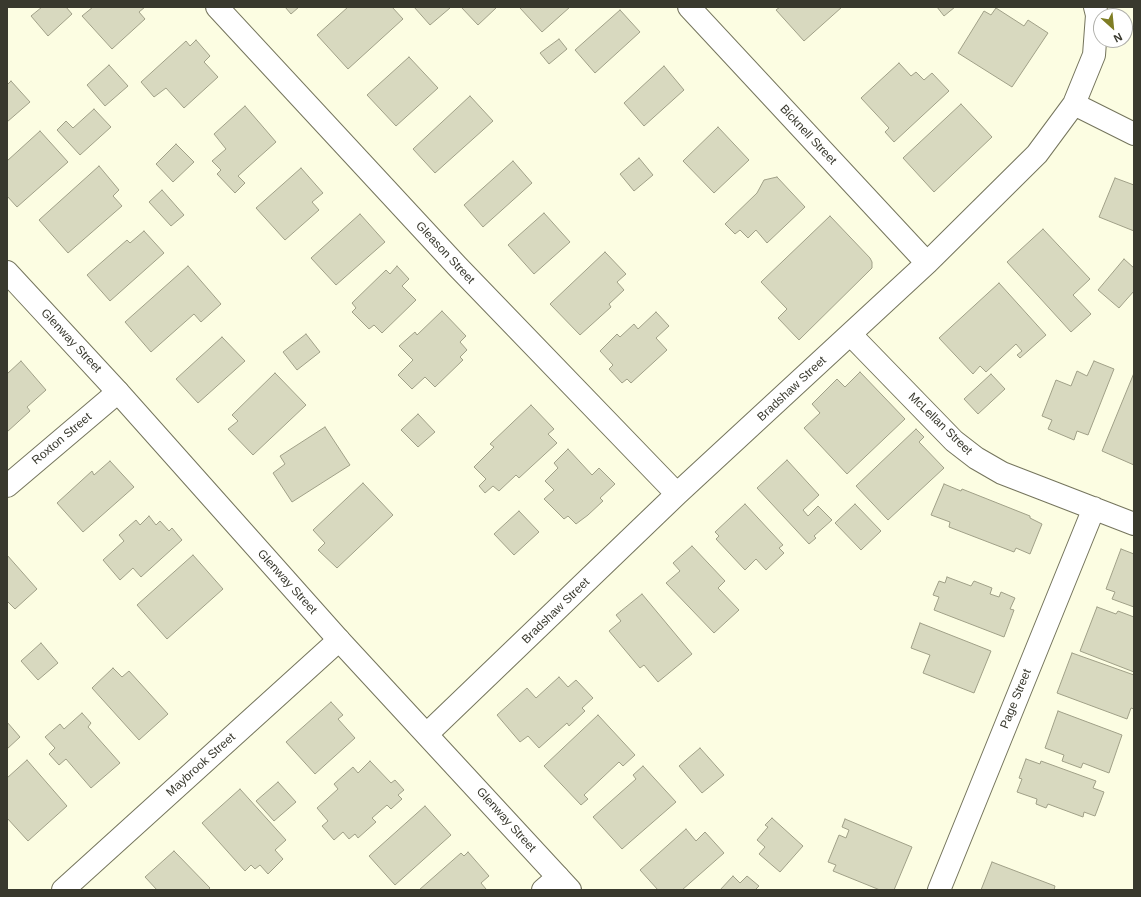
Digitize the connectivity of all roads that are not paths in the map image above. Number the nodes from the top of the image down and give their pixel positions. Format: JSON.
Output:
{"nodes":[{"id":1,"x":217,"y":7,"type":"edge"},
{"id":2,"x":689,"y":7,"type":"edge"},
{"id":3,"x":1095,"y":7,"type":"edge"},
{"id":4,"x":1074,"y":104,"type":"junction"},
{"id":5,"x":1134,"y":134,"type":"edge"},
{"id":6,"x":927,"y":263,"type":"junction"},
{"id":7,"x":7,"y":272,"type":"edge"},
{"id":8,"x":851,"y":335,"type":"junction"},
{"id":9,"x":118,"y":392,"type":"junction"},
{"id":10,"x":7,"y":486,"type":"edge"},
{"id":11,"x":677,"y":494,"type":"junction"},
{"id":12,"x":1094,"y":508,"type":"junction"},
{"id":13,"x":1134,"y":524,"type":"edge"},
{"id":14,"x":339,"y":640,"type":"junction"},
{"id":15,"x":427,"y":734,"type":"junction"},
{"id":16,"x":557,"y":886,"type":"edge"},
{"id":17,"x":63,"y":890,"type":"edge"},
{"id":18,"x":939,"y":890,"type":"edge"}],
"edges":[{"from":1,"to":11,"type":"street","name":"Gleason Street"},
{"from":2,"to":6,"type":"street","name":"Bicknell Street"},
{"from":3,"to":4,"type":"street","name":"Bradshaw Street"},
{"from":4,"to":5,"type":"street"},
{"from":4,"to":6,"type":"street","name":"Bradshaw Street"},
{"from":6,"to":8,"type":"street","name":"Bradshaw Street"},
{"from":7,"to":9,"type":"street","name":"Glenway Street"},
{"from":8,"to":11,"type":"street","name":"Bradshaw Street"},
{"from":8,"to":12,"type":"street","name":"McLellan Street"},
{"from":9,"to":10,"type":"street","name":"Roxton Street"},
{"from":9,"to":14,"type":"street","name":"Glenway Street"},
{"from":11,"to":15,"type":"street","name":"Bradshaw Street"},
{"from":12,"to":13,"type":"street","name":"McLellan Street"},
{"from":12,"to":18,"type":"street","name":"Page Street"},
{"from":14,"to":15,"type":"street","name":"Glenway Street"},
{"from":14,"to":17,"type":"street","name":"Maybrook Street"},
{"from":15,"to":16,"type":"street","name":"Glenway Street"}]}
